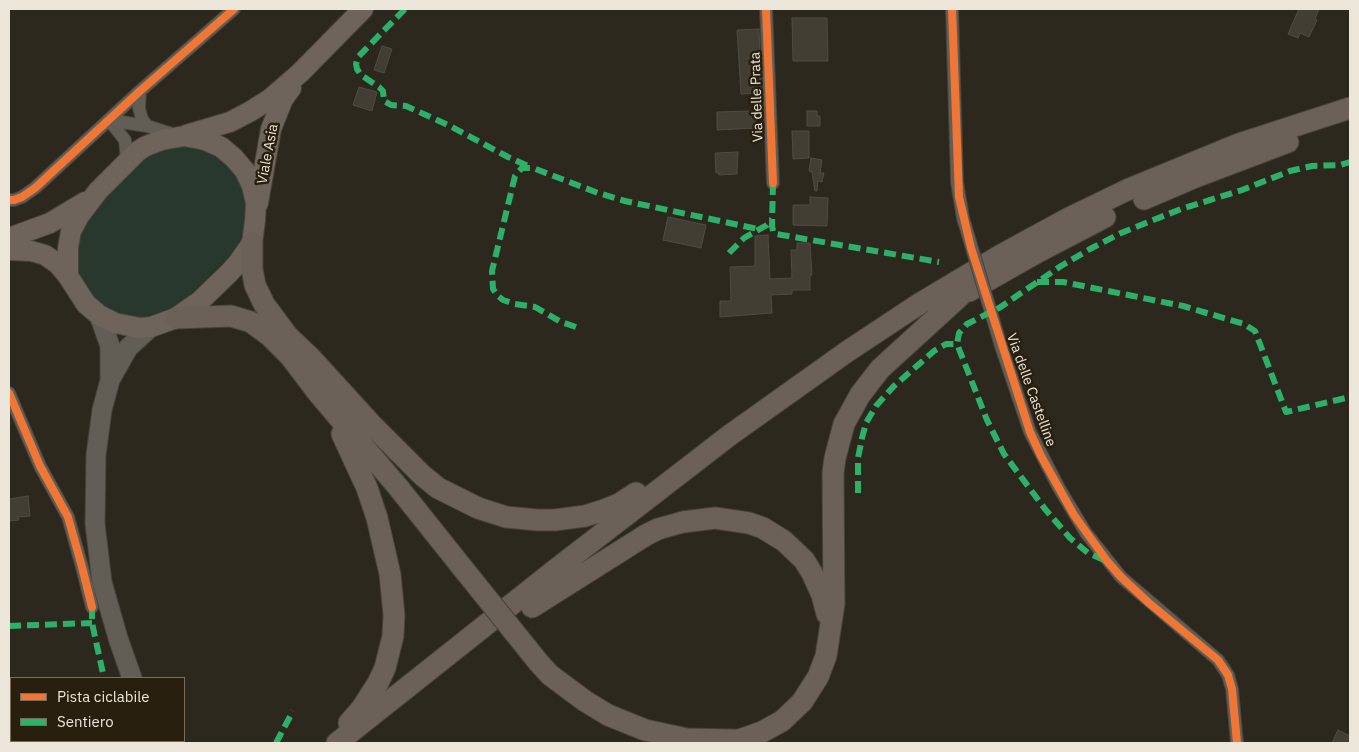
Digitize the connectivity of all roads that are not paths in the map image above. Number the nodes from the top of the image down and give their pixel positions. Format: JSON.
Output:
{"nodes":[{"id":1,"x":234,"y":9,"type":"edge"},
{"id":2,"x":363,"y":9,"type":"edge"},
{"id":3,"x":766,"y":9,"type":"edge"},
{"id":4,"x":952,"y":9,"type":"edge"},
{"id":5,"x":300,"y":73,"type":"junction"},
{"id":6,"x":140,"y":91,"type":"junction"},
{"id":7,"x":1350,"y":108,"type":"edge"},
{"id":8,"x":109,"y":120,"type":"junction"},
{"id":9,"x":1350,"y":124,"type":"edge"},
{"id":10,"x":147,"y":126,"type":"junction"},
{"id":11,"x":183,"y":136,"type":"junction"},
{"id":12,"x":127,"y":161,"type":"junction"},
{"id":13,"x":773,"y":183,"type":"dead end"},
{"id":14,"x":98,"y":191,"type":"junction"},
{"id":15,"x":9,"y":200,"type":"edge"},
{"id":16,"x":256,"y":212,"type":"junction"},
{"id":17,"x":9,"y":238,"type":"edge"},
{"id":18,"x":252,"y":243,"type":"junction"},
{"id":19,"x":9,"y":250,"type":"edge"},
{"id":20,"x":68,"y":276,"type":"junction"},
{"id":21,"x":960,"y":296,"type":"junction"},
{"id":22,"x":99,"y":315,"type":"junction"},
{"id":23,"x":176,"y":318,"type":"junction"},
{"id":24,"x":151,"y":327,"type":"junction"},
{"id":25,"x":289,"y":337,"type":"junction"},
{"id":26,"x":110,"y":380,"type":"junction"},
{"id":27,"x":9,"y":393,"type":"edge"},
{"id":28,"x":318,"y":393,"type":"junction"},
{"id":29,"x":730,"y":435,"type":"junction"},
{"id":30,"x":398,"y":486,"type":"junction"},
{"id":31,"x":92,"y":607,"type":"dead end"},
{"id":32,"x":532,"y":607,"type":"junction"},
{"id":33,"x":829,"y":634,"type":"junction"},
{"id":34,"x":132,"y":677,"type":"edge"},
{"id":35,"x":330,"y":743,"type":"edge"},
{"id":36,"x":337,"y":743,"type":"edge"},
{"id":37,"x":359,"y":743,"type":"edge"},
{"id":38,"x":1237,"y":743,"type":"edge"}],
"edges":[{"from":1,"to":6,"type":"street"},
{"from":2,"to":5,"type":"main road","name":"Viale Asia"},
{"from":3,"to":13,"type":"street","name":"Via delle Prata"},
{"from":4,"to":38,"type":"street","name":"Via delle Castelline","bridge":true},
{"from":5,"to":11,"type":"main road","name":"Viale Asia"},
{"from":5,"to":16,"type":"main road","name":"Viale Asia"},
{"from":6,"to":8,"type":"street"},
{"from":6,"to":10,"type":"street"},
{"from":7,"to":29,"type":"highway"},
{"from":8,"to":10,"type":"street"},
{"from":8,"to":12,"type":"street"},
{"from":8,"to":15,"type":"street"},
{"from":9,"to":21,"type":"highway"},
{"from":10,"to":11,"type":"street"},
{"from":11,"to":12,"type":"main road","name":"Viale Asia"},
{"from":11,"to":16,"type":"main road"},
{"from":12,"to":14,"type":"main road","name":"Viale Asia"},
{"from":14,"to":17,"type":"main road"},
{"from":14,"to":20,"type":"main road"},
{"from":16,"to":18,"type":"main road"},
{"from":18,"to":23,"type":"main road"},
{"from":18,"to":25,"type":"highway"},
{"from":19,"to":20,"type":"main road"},
{"from":20,"to":22,"type":"main road"},
{"from":21,"to":32,"type":"highway"},
{"from":21,"to":33,"type":"highway"},
{"from":22,"to":24,"type":"main road"},
{"from":22,"to":26,"type":"main road"},
{"from":23,"to":24,"type":"main road"},
{"from":23,"to":28,"type":"highway"},
{"from":24,"to":26,"type":"main road"},
{"from":25,"to":29,"type":"highway"},
{"from":25,"to":30,"type":"highway"},
{"from":26,"to":34,"type":"main road"},
{"from":27,"to":31,"type":"street"},
{"from":28,"to":30,"type":"highway"},
{"from":28,"to":35,"type":"highway"},
{"from":29,"to":36,"type":"highway"},
{"from":30,"to":33,"type":"highway","bridge":true},
{"from":32,"to":33,"type":"highway"},
{"from":32,"to":37,"type":"highway"}]}
